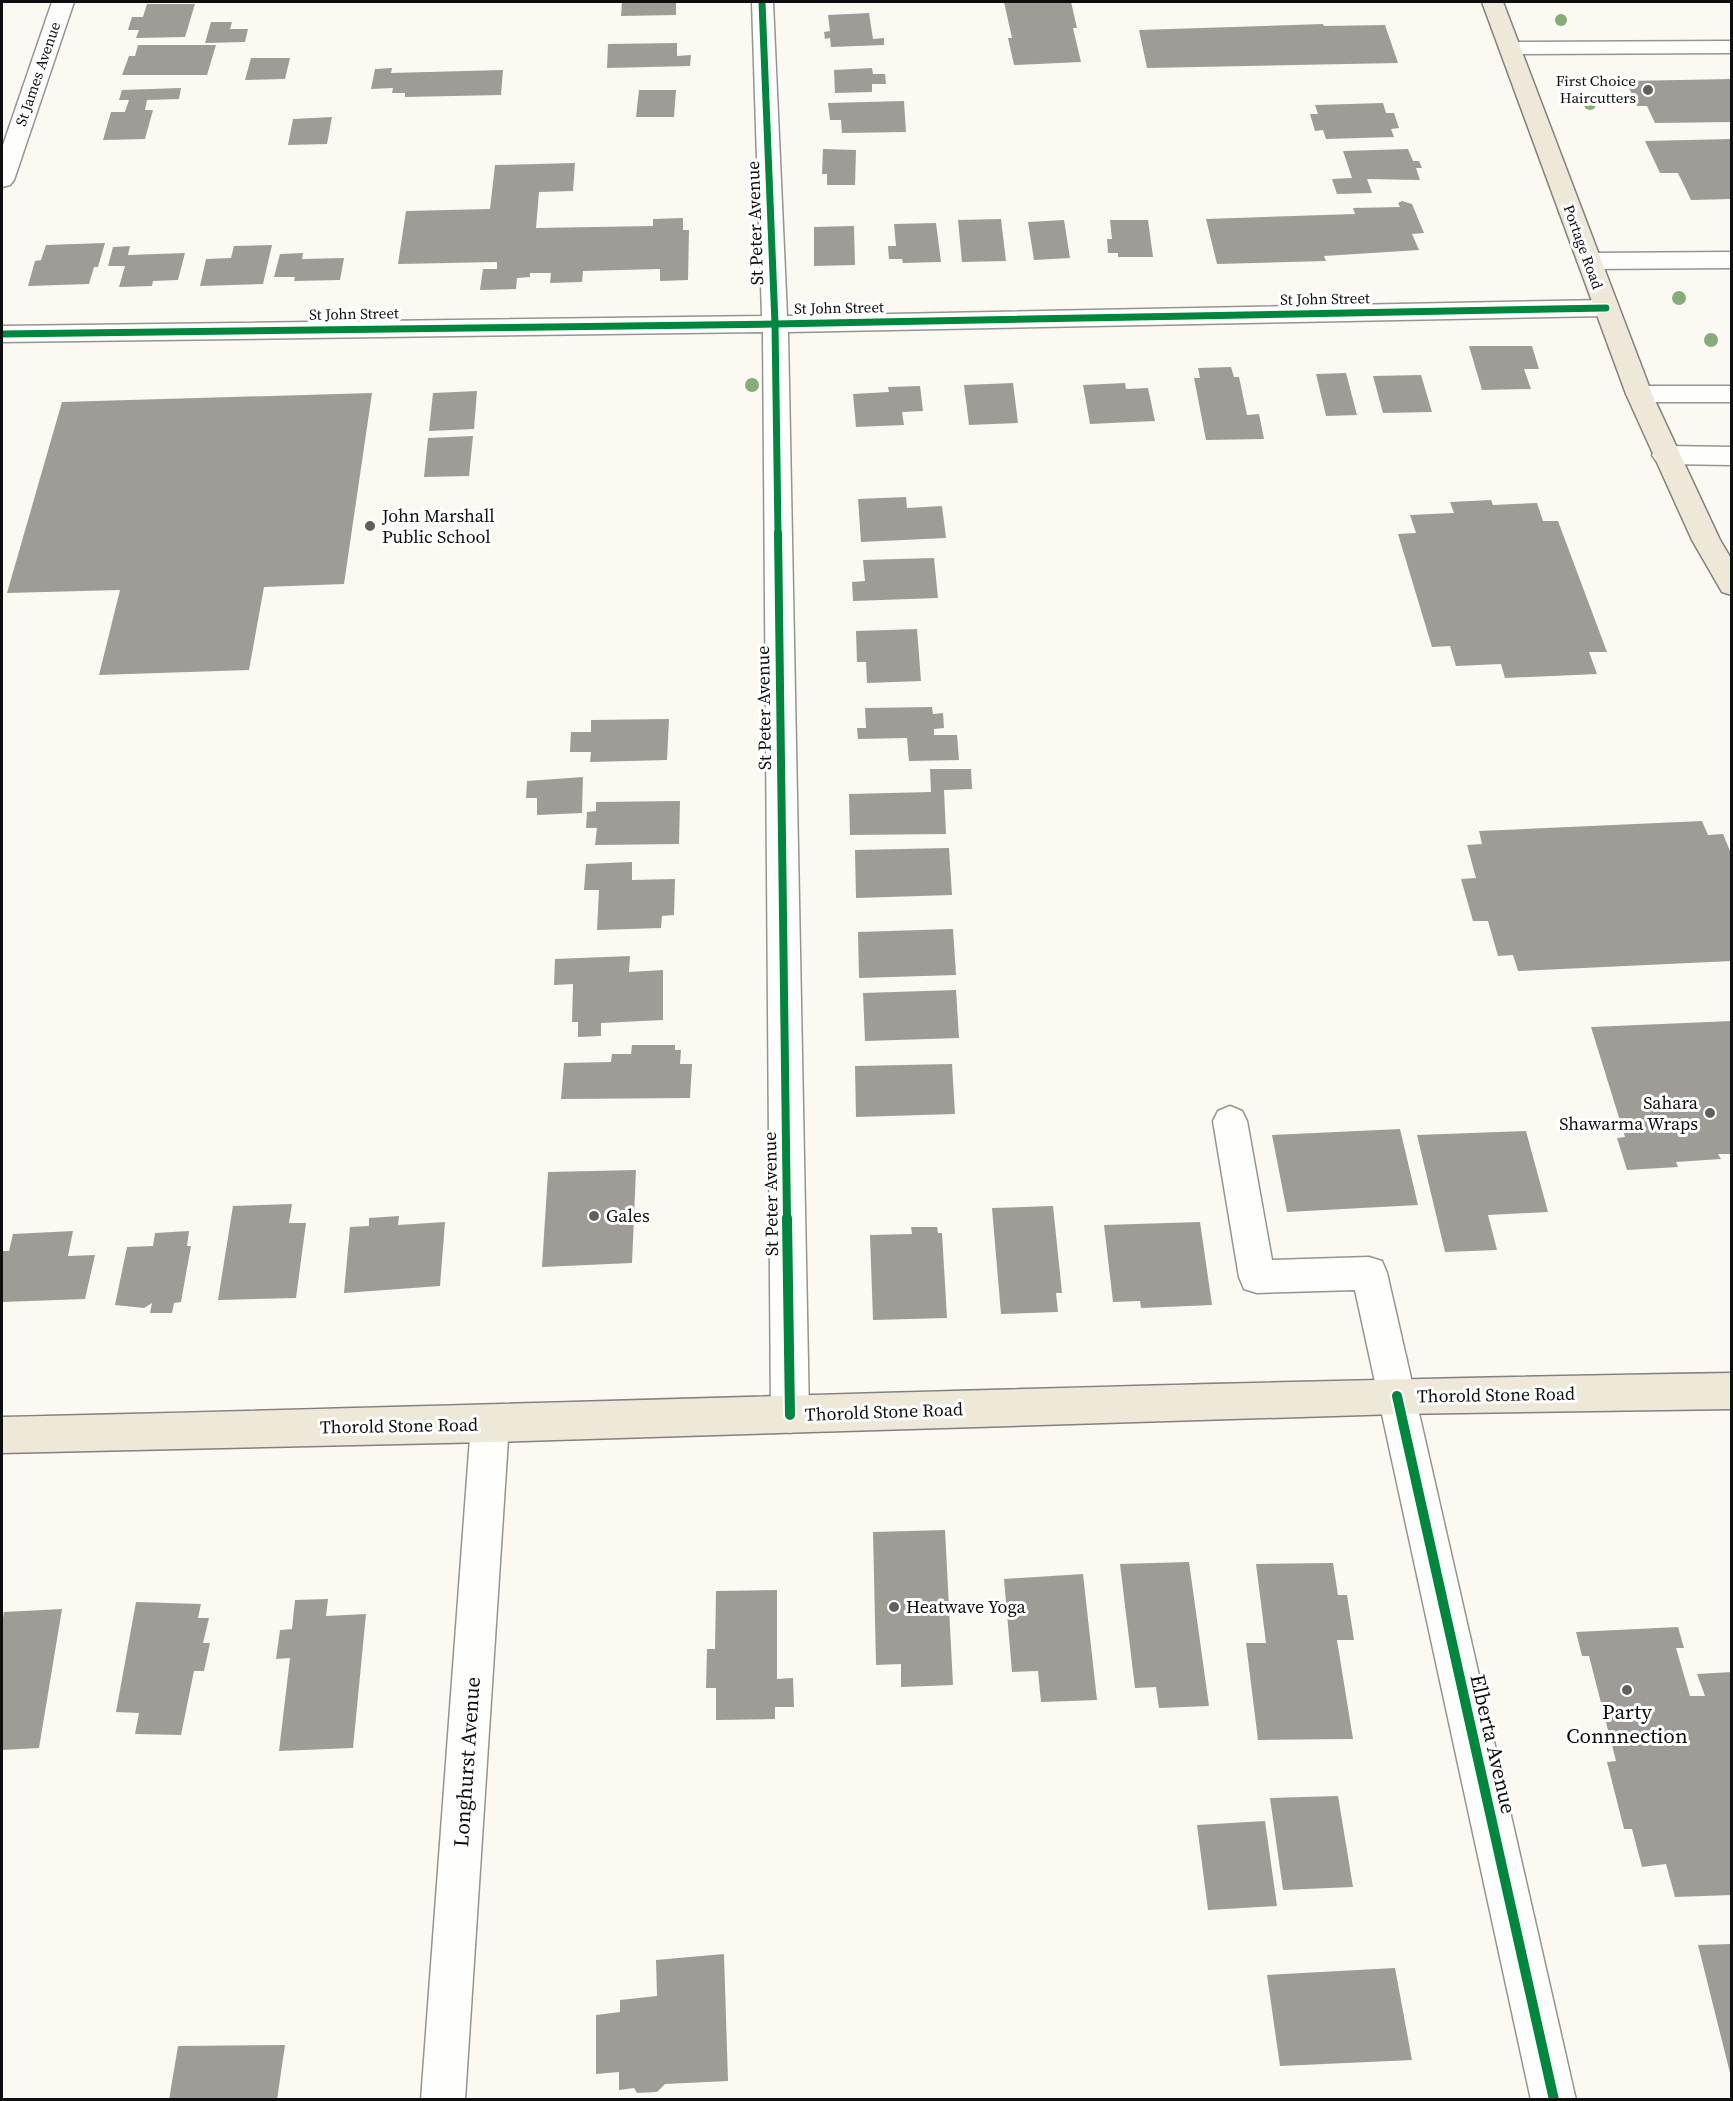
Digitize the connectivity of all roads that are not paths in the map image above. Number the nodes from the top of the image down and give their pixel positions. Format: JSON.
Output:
{"nodes":[{"id":1,"x":63,"y":2,"type":"edge"},
{"id":2,"x":762,"y":2,"type":"edge"},
{"id":3,"x":1492,"y":2,"type":"edge"},
{"id":4,"x":1731,"y":47,"type":"edge"},
{"id":5,"x":1510,"y":48,"type":"junction"},
{"id":6,"x":2,"y":180,"type":"edge"},
{"id":7,"x":1731,"y":260,"type":"edge"},
{"id":8,"x":1589,"y":261,"type":"junction"},
{"id":9,"x":1606,"y":308,"type":"junction"},
{"id":10,"x":775,"y":324,"type":"junction"},
{"id":11,"x":2,"y":334,"type":"edge"},
{"id":12,"x":1639,"y":394,"type":"junction"},
{"id":13,"x":1731,"y":394,"type":"edge"},
{"id":14,"x":1665,"y":455,"type":"junction"},
{"id":15,"x":1731,"y":456,"type":"edge"},
{"id":16,"x":1731,"y":585,"type":"edge"},
{"id":17,"x":1230,"y":1121,"type":"dead end"},
{"id":18,"x":1731,"y":1391,"type":"edge"},
{"id":19,"x":1397,"y":1396,"type":"junction"},
{"id":20,"x":790,"y":1415,"type":"junction"},
{"id":21,"x":490,"y":1424,"type":"junction"},
{"id":22,"x":2,"y":1435,"type":"edge"},
{"id":23,"x":443,"y":2100,"type":"edge"},
{"id":24,"x":1554,"y":2100,"type":"edge"}],
"edges":[{"from":1,"to":6,"type":"street","name":"St James Avenue"},
{"from":2,"to":10,"type":"street","name":"St Peter Avenue"},
{"from":3,"to":5,"type":"main road","name":"Portage Road"},
{"from":4,"to":5,"type":"street"},
{"from":5,"to":8,"type":"main road","name":"Portage Road"},
{"from":7,"to":8,"type":"street"},
{"from":8,"to":9,"type":"main road","name":"Portage Road"},
{"from":9,"to":10,"type":"street","name":"St John Street"},
{"from":9,"to":12,"type":"main road","name":"Portage Road"},
{"from":10,"to":11,"type":"street","name":"St John Street"},
{"from":10,"to":20,"type":"street","name":"St Peter Avenue"},
{"from":12,"to":13,"type":"street"},
{"from":12,"to":14,"type":"main road","name":"Portage Road"},
{"from":14,"to":15,"type":"street"},
{"from":14,"to":16,"type":"main road","name":"Portage Road"},
{"from":17,"to":19,"type":"street","name":"Elberta Avenue"},
{"from":18,"to":19,"type":"main road","name":"Thorold Stone Road"},
{"from":19,"to":20,"type":"main road","name":"Thorold Stone Road"},
{"from":19,"to":24,"type":"street","name":"Elberta Avenue"},
{"from":20,"to":21,"type":"main road","name":"Thorold Stone Road"},
{"from":21,"to":22,"type":"main road","name":"Thorold Stone Road"},
{"from":21,"to":23,"type":"street","name":"Longhurst Avenue"}]}
